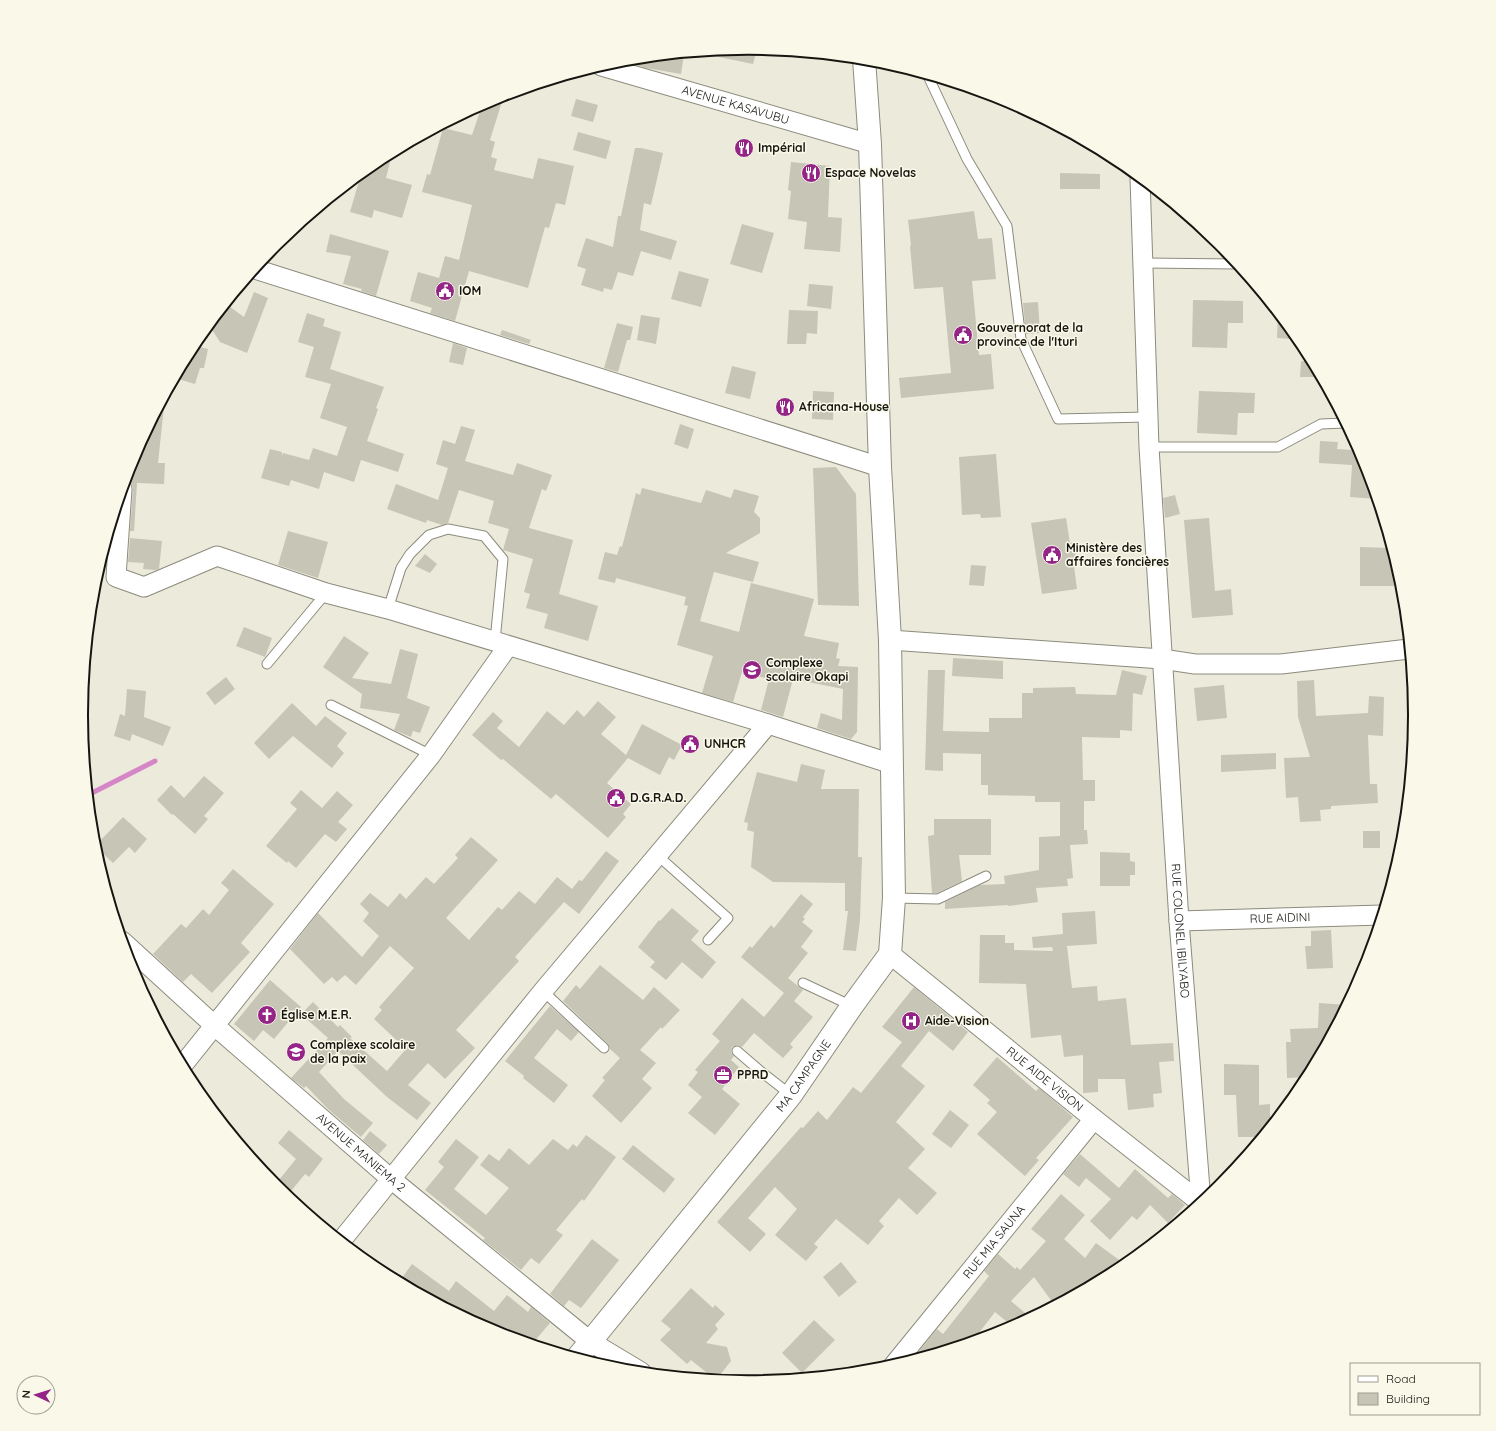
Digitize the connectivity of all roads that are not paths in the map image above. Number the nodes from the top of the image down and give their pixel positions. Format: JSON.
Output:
{"nodes":[{"id":1,"x":864,"y":66,"type":"edge"},
{"id":2,"x":613,"y":69,"type":"edge"},
{"id":3,"x":931,"y":81,"type":"edge"},
{"id":4,"x":870,"y":144,"type":"junction"},
{"id":5,"x":1140,"y":184,"type":"edge"},
{"id":6,"x":1144,"y":263,"type":"junction"},
{"id":7,"x":1230,"y":264,"type":"edge"},
{"id":8,"x":260,"y":271,"type":"edge"},
{"id":9,"x":1147,"y":418,"type":"junction"},
{"id":10,"x":1340,"y":423,"type":"edge"},
{"id":11,"x":1149,"y":447,"type":"junction"},
{"id":12,"x":880,"y":467,"type":"junction"},
{"id":13,"x":120,"y":511,"type":"edge"},
{"id":14,"x":326,"y":593,"type":"junction"},
{"id":15,"x":388,"y":609,"type":"junction"},
{"id":16,"x":890,"y":640,"type":"junction"},
{"id":17,"x":502,"y":644,"type":"junction"},
{"id":18,"x":1405,"y":649,"type":"edge"},
{"id":19,"x":1162,"y":660,"type":"junction"},
{"id":20,"x":267,"y":664,"type":"dead end"},
{"id":21,"x":331,"y":705,"type":"dead end"},
{"id":22,"x":768,"y":724,"type":"junction"},
{"id":23,"x":431,"y":755,"type":"junction"},
{"id":24,"x":892,"y":764,"type":"junction"},
{"id":25,"x":657,"y":855,"type":"junction"},
{"id":26,"x":986,"y":876,"type":"dead end"},
{"id":27,"x":894,"y":898,"type":"junction"},
{"id":28,"x":1377,"y":915,"type":"edge"},
{"id":29,"x":1179,"y":921,"type":"junction"},
{"id":30,"x":708,"y":940,"type":"dead end"},
{"id":31,"x":131,"y":949,"type":"edge"},
{"id":32,"x":890,"y":954,"type":"junction"},
{"id":33,"x":803,"y":983,"type":"dead end"},
{"id":34,"x":543,"y":991,"type":"junction"},
{"id":35,"x":852,"y":1006,"type":"junction"},
{"id":36,"x":215,"y":1026,"type":"junction"},
{"id":37,"x":604,"y":1048,"type":"dead end"},
{"id":38,"x":737,"y":1051,"type":"dead end"},
{"id":39,"x":186,"y":1061,"type":"edge"},
{"id":40,"x":791,"y":1095,"type":"junction"},
{"id":41,"x":1094,"y":1119,"type":"junction"},
{"id":42,"x":391,"y":1179,"type":"junction"},
{"id":43,"x":1201,"y":1196,"type":"edge"},
{"id":44,"x":1197,"y":1199,"type":"edge"},
{"id":45,"x":344,"y":1238,"type":"edge"},
{"id":46,"x":591,"y":1342,"type":"junction"},
{"id":47,"x":581,"y":1354,"type":"edge"},
{"id":48,"x":901,"y":1357,"type":"edge"},
{"id":49,"x":629,"y":1365,"type":"edge"}],
"edges":[{"from":1,"to":4,"type":"street"},
{"from":2,"to":4,"type":"street","name":"AVENUE KASAVUBU"},
{"from":3,"to":9,"type":"lane"},
{"from":4,"to":12,"type":"street"},
{"from":5,"to":6,"type":"street","name":"RUE COLONEL IBILYABO"},
{"from":6,"to":7,"type":"lane"},
{"from":6,"to":9,"type":"street","name":"RUE COLONEL IBILYABO"},
{"from":8,"to":12,"type":"street"},
{"from":9,"to":11,"type":"street","name":"RUE COLONEL IBILYABO"},
{"from":10,"to":11,"type":"lane"},
{"from":11,"to":19,"type":"street","name":"RUE COLONEL IBILYABO"},
{"from":12,"to":16,"type":"street"},
{"from":13,"to":14,"type":"street"},
{"from":14,"to":15,"type":"street"},
{"from":14,"to":20,"type":"lane"},
{"from":15,"to":17,"type":"street"},
{"from":15,"to":17,"type":"lane"},
{"from":16,"to":19,"type":"street"},
{"from":16,"to":24,"type":"street"},
{"from":17,"to":22,"type":"street"},
{"from":17,"to":23,"type":"street"},
{"from":18,"to":19,"type":"street"},
{"from":19,"to":29,"type":"street","name":"RUE COLONEL IBILYABO"},
{"from":21,"to":23,"type":"lane"},
{"from":22,"to":24,"type":"street"},
{"from":22,"to":25,"type":"street"},
{"from":23,"to":36,"type":"street"},
{"from":24,"to":27,"type":"street"},
{"from":25,"to":30,"type":"lane"},
{"from":25,"to":34,"type":"street"},
{"from":26,"to":27,"type":"lane"},
{"from":27,"to":32,"type":"street"},
{"from":28,"to":29,"type":"street","name":"RUE AIDINI"},
{"from":29,"to":43,"type":"street","name":"RUE COLONEL IBILYABO"},
{"from":31,"to":36,"type":"street","name":"AVENUE MANIEMA 2"},
{"from":32,"to":35,"type":"street","name":"MA CAMPAGNE"},
{"from":32,"to":41,"type":"street","name":"RUE AIDE VISION"},
{"from":33,"to":35,"type":"lane"},
{"from":34,"to":37,"type":"lane"},
{"from":34,"to":42,"type":"street"},
{"from":35,"to":40,"type":"street","name":"MA CAMPAGNE"},
{"from":36,"to":39,"type":"street"},
{"from":36,"to":42,"type":"street","name":"AVENUE MANIEMA 2"},
{"from":38,"to":40,"type":"lane"},
{"from":40,"to":46,"type":"street","name":"MA CAMPAGNE"},
{"from":41,"to":44,"type":"street","name":"RUE AIDE VISION"},
{"from":41,"to":48,"type":"street","name":"RUE MIA SAUNA"},
{"from":42,"to":45,"type":"street"},
{"from":42,"to":46,"type":"street","name":"AVENUE MANIEMA 2"},
{"from":46,"to":47,"type":"street"},
{"from":46,"to":49,"type":"street","name":"AVENUE MANIEMA 2"}]}
